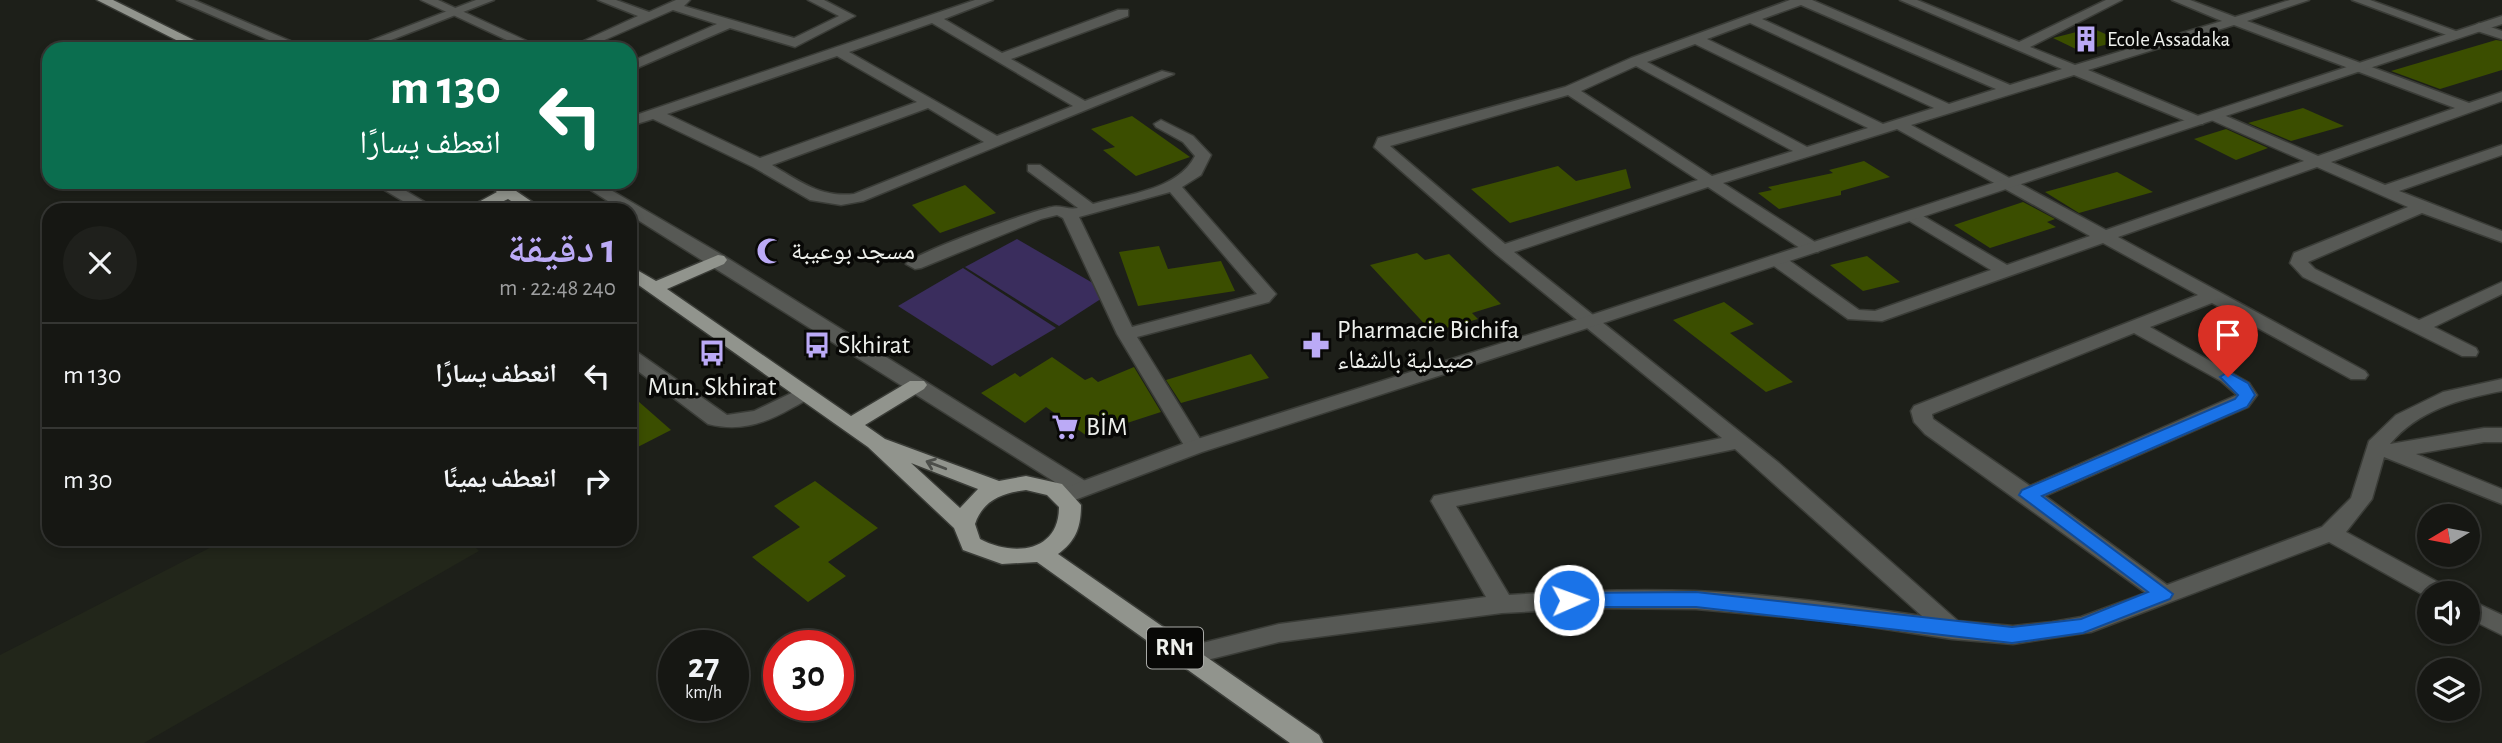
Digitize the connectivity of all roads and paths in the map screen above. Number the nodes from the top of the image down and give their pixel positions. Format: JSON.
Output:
{"nodes":[{"id":1,"x":103,"y":0,"type":"edge"},
{"id":2,"x":183,"y":0,"type":"edge"},
{"id":3,"x":427,"y":0,"type":"edge"},
{"id":4,"x":488,"y":0,"type":"edge"},
{"id":5,"x":604,"y":0,"type":"edge"},
{"id":6,"x":687,"y":0,"type":"edge"},
{"id":7,"x":814,"y":0,"type":"edge"},
{"id":8,"x":987,"y":0,"type":"edge"},
{"id":9,"x":1801,"y":0,"type":"edge"},
{"id":10,"x":1906,"y":0,"type":"edge"},
{"id":11,"x":2116,"y":0,"type":"edge"},
{"id":12,"x":2178,"y":0,"type":"edge"},
{"id":13,"x":2303,"y":0,"type":"edge"},
{"id":14,"x":2360,"y":0,"type":"edge"},
{"id":15,"x":672,"y":6,"type":"junction"},
{"id":16,"x":456,"y":12,"type":"junction"},
{"id":17,"x":1123,"y":13,"type":"dead end"},
{"id":18,"x":649,"y":16,"type":"junction"},
{"id":19,"x":934,"y":19,"type":"junction"},
{"id":20,"x":1751,"y":19,"type":"junction"},
{"id":21,"x":2502,"y":20,"type":"edge"},
{"id":22,"x":2236,"y":22,"type":"junction"},
{"id":23,"x":730,"y":23,"type":"junction"},
{"id":24,"x":2479,"y":27,"type":"junction"},
{"id":25,"x":2456,"y":34,"type":"junction"},
{"id":26,"x":2502,"y":34,"type":"edge"},
{"id":27,"x":1696,"y":39,"type":"junction"},
{"id":28,"x":190,"y":42,"type":"edge"},
{"id":29,"x":285,"y":42,"type":"edge"},
{"id":30,"x":375,"y":42,"type":"edge"},
{"id":31,"x":522,"y":42,"type":"edge"},
{"id":32,"x":589,"y":42,"type":"edge"},
{"id":33,"x":795,"y":43,"type":"junction"},
{"id":34,"x":2021,"y":46,"type":"junction"},
{"id":35,"x":833,"y":54,"type":"junction"},
{"id":36,"x":1003,"y":58,"type":"junction"},
{"id":37,"x":1636,"y":61,"type":"junction"},
{"id":38,"x":637,"y":65,"type":"edge"},
{"id":39,"x":2359,"y":67,"type":"junction"},
{"id":40,"x":2080,"y":71,"type":"junction"},
{"id":41,"x":1167,"y":74,"type":"dead end"},
{"id":42,"x":1570,"y":90,"type":"junction"},
{"id":43,"x":2012,"y":91,"type":"junction"},
{"id":44,"x":2502,"y":96,"type":"edge"},
{"id":45,"x":929,"y":103,"type":"junction"},
{"id":46,"x":1084,"y":107,"type":"junction"},
{"id":47,"x":2470,"y":108,"type":"junction"},
{"id":48,"x":1950,"y":110,"type":"junction"},
{"id":49,"x":654,"y":114,"type":"junction"},
{"id":50,"x":2206,"y":119,"type":"junction"},
{"id":51,"x":637,"y":120,"type":"edge"},
{"id":52,"x":1161,"y":124,"type":"dead end"},
{"id":53,"x":1891,"y":127,"type":"junction"},
{"id":54,"x":998,"y":143,"type":"junction"},
{"id":55,"x":2502,"y":150,"type":"edge"},
{"id":56,"x":1807,"y":153,"type":"junction"},
{"id":57,"x":2318,"y":161,"type":"junction"},
{"id":58,"x":759,"y":164,"type":"junction"},
{"id":59,"x":1034,"y":169,"type":"dead end"},
{"id":60,"x":1709,"y":182,"type":"junction"},
{"id":61,"x":2011,"y":184,"type":"junction"},
{"id":62,"x":1173,"y":186,"type":"junction"},
{"id":63,"x":392,"y":189,"type":"edge"},
{"id":64,"x":503,"y":189,"type":"edge"},
{"id":65,"x":598,"y":189,"type":"edge"},
{"id":66,"x":2384,"y":191,"type":"junction"},
{"id":67,"x":509,"y":193,"type":"junction"},
{"id":68,"x":417,"y":203,"type":"edge"},
{"id":69,"x":487,"y":203,"type":"edge"},
{"id":70,"x":525,"y":203,"type":"edge"},
{"id":71,"x":622,"y":203,"type":"edge"},
{"id":72,"x":2422,"y":207,"type":"junction"},
{"id":73,"x":1091,"y":210,"type":"junction"},
{"id":74,"x":637,"y":212,"type":"edge"},
{"id":75,"x":1070,"y":215,"type":"junction"},
{"id":76,"x":1912,"y":216,"type":"junction"},
{"id":77,"x":2110,"y":237,"type":"junction"},
{"id":78,"x":2502,"y":237,"type":"edge"},
{"id":79,"x":1812,"y":248,"type":"junction"},
{"id":80,"x":1502,"y":250,"type":"junction"},
{"id":81,"x":718,"y":260,"type":"junction"},
{"id":82,"x":1777,"y":260,"type":"junction"},
{"id":83,"x":915,"y":264,"type":"dead end"},
{"id":84,"x":2006,"y":272,"type":"junction"},
{"id":85,"x":637,"y":275,"type":"edge"},
{"id":86,"x":656,"y":287,"type":"junction"},
{"id":87,"x":2502,"y":287,"type":"edge"},
{"id":88,"x":2215,"y":295,"type":"junction"},
{"id":89,"x":1591,"y":321,"type":"junction"},
{"id":90,"x":2136,"y":327,"type":"junction"},
{"id":91,"x":2420,"y":327,"type":"junction"},
{"id":92,"x":1126,"y":334,"type":"junction"},
{"id":93,"x":2469,"y":352,"type":"dead end"},
{"id":94,"x":637,"y":361,"type":"edge"},
{"id":95,"x":2358,"y":375,"type":"dead end"},
{"id":96,"x":917,"y":385,"type":"junction"},
{"id":97,"x":2502,"y":385,"type":"edge"},
{"id":98,"x":804,"y":393,"type":"junction"},
{"id":99,"x":849,"y":425,"type":"junction"},
{"id":100,"x":2502,"y":435,"type":"edge"},
{"id":101,"x":1740,"y":441,"type":"junction"},
{"id":102,"x":875,"y":442,"type":"junction"},
{"id":103,"x":1195,"y":447,"type":"junction"},
{"id":104,"x":2384,"y":449,"type":"junction"},
{"id":105,"x":997,"y":488,"type":"junction"},
{"id":106,"x":1073,"y":493,"type":"junction"},
{"id":107,"x":2028,"y":495,"type":"junction"},
{"id":108,"x":2502,"y":497,"type":"edge"},
{"id":109,"x":964,"y":524,"type":"junction"},
{"id":110,"x":2330,"y":533,"type":"junction"},
{"id":111,"x":1040,"y":553,"type":"junction"},
{"id":112,"x":2417,"y":581,"type":"edge"},
{"id":113,"x":2163,"y":594,"type":"junction"},
{"id":114,"x":1502,"y":604,"type":"junction"},
{"id":115,"x":2480,"y":614,"type":"edge"},
{"id":116,"x":2502,"y":626,"type":"edge"},
{"id":117,"x":1952,"y":630,"type":"junction"},
{"id":118,"x":1187,"y":656,"type":"junction"},
{"id":119,"x":1310,"y":743,"type":"edge"}],
"edges":[{"from":1,"to":28,"type":"main road"},
{"from":2,"to":29,"type":"street"},
{"from":3,"to":16,"type":"street"},
{"from":4,"to":16,"type":"street"},
{"from":5,"to":18,"type":"street"},
{"from":6,"to":15,"type":"street"},
{"from":7,"to":33,"type":"street"},
{"from":8,"to":19,"type":"street"},
{"from":9,"to":20,"type":"street"},
{"from":9,"to":43,"type":"street"},
{"from":10,"to":34,"type":"street"},
{"from":11,"to":34,"type":"street"},
{"from":12,"to":22,"type":"street"},
{"from":13,"to":22,"type":"street"},
{"from":14,"to":25,"type":"street"},
{"from":15,"to":18,"type":"street"},
{"from":15,"to":23,"type":"street"},
{"from":16,"to":30,"type":"street"},
{"from":16,"to":31,"type":"street"},
{"from":17,"to":36,"type":"street"},
{"from":18,"to":32,"type":"street"},
{"from":19,"to":35,"type":"street"},
{"from":19,"to":36,"type":"street"},
{"from":20,"to":27,"type":"street"},
{"from":20,"to":48,"type":"street"},
{"from":21,"to":24,"type":"street"},
{"from":22,"to":39,"type":"street"},
{"from":22,"to":40,"type":"street"},
{"from":23,"to":33,"type":"street"},
{"from":23,"to":38,"type":"street"},
{"from":24,"to":25,"type":"street"},
{"from":24,"to":26,"type":"street"},
{"from":25,"to":39,"type":"street"},
{"from":27,"to":37,"type":"street"},
{"from":27,"to":53,"type":"street"},
{"from":33,"to":35,"type":"street"},
{"from":34,"to":40,"type":"street"},
{"from":35,"to":45,"type":"street"},
{"from":35,"to":49,"type":"street"},
{"from":36,"to":46,"type":"street"},
{"from":37,"to":42,"type":"street"},
{"from":37,"to":56,"type":"street"},
{"from":39,"to":47,"type":"street"},
{"from":39,"to":50,"type":"street"},
{"from":40,"to":43,"type":"street"},
{"from":40,"to":50,"type":"street"},
{"from":41,"to":46,"type":"street"},
{"from":42,"to":60,"type":"street"},
{"from":42,"to":80,"type":"street"},
{"from":43,"to":48,"type":"street"},
{"from":44,"to":47,"type":"street"},
{"from":45,"to":54,"type":"street"},
{"from":45,"to":58,"type":"street"},
{"from":46,"to":54,"type":"street"},
{"from":47,"to":57,"type":"street"},
{"from":48,"to":53,"type":"street"},
{"from":49,"to":51,"type":"street"},
{"from":49,"to":58,"type":"street"},
{"from":50,"to":57,"type":"street"},
{"from":50,"to":61,"type":"street"},
{"from":52,"to":62,"type":"street"},
{"from":53,"to":56,"type":"street"},
{"from":53,"to":61,"type":"street"},
{"from":54,"to":58,"type":"street"},
{"from":55,"to":66,"type":"street"},
{"from":56,"to":60,"type":"street"},
{"from":57,"to":66,"type":"street"},
{"from":57,"to":77,"type":"street"},
{"from":59,"to":73,"type":"street"},
{"from":60,"to":79,"type":"street"},
{"from":60,"to":80,"type":"street"},
{"from":61,"to":76,"type":"street"},
{"from":61,"to":77,"type":"street"},
{"from":62,"to":73,"type":"street"},
{"from":62,"to":92,"type":"street"},
{"from":63,"to":68,"type":"street"},
{"from":64,"to":67,"type":"main road"},
{"from":65,"to":71,"type":"street"},
{"from":66,"to":72,"type":"street"},
{"from":67,"to":69,"type":"main road"},
{"from":67,"to":70,"type":"main road"},
{"from":72,"to":78,"type":"street"},
{"from":72,"to":91,"type":"street"},
{"from":73,"to":75,"type":"street"},
{"from":74,"to":81,"type":"street"},
{"from":75,"to":83,"type":"street"},
{"from":75,"to":92,"type":"street"},
{"from":76,"to":79,"type":"street"},
{"from":76,"to":84,"type":"street"},
{"from":77,"to":84,"type":"street"},
{"from":77,"to":88,"type":"street"},
{"from":79,"to":82,"type":"street"},
{"from":80,"to":89,"type":"street"},
{"from":81,"to":86,"type":"main road"},
{"from":81,"to":96,"type":"street"},
{"from":82,"to":84,"type":"street"},
{"from":82,"to":89,"type":"street"},
{"from":85,"to":86,"type":"main road"},
{"from":86,"to":98,"type":"main road"},
{"from":87,"to":91,"type":"street"},
{"from":88,"to":90,"type":"street"},
{"from":88,"to":95,"type":"street"},
{"from":89,"to":101,"type":"street"},
{"from":89,"to":103,"type":"street"},
{"from":90,"to":107,"type":"street"},
{"from":90,"to":107,"type":"street"},
{"from":91,"to":93,"type":"street"},
{"from":92,"to":103,"type":"street"},
{"from":94,"to":98,"type":"street"},
{"from":96,"to":99,"type":"main road"},
{"from":96,"to":106,"type":"street"},
{"from":97,"to":104,"type":"street"},
{"from":98,"to":99,"type":"main road"},
{"from":99,"to":102,"type":"main road"},
{"from":100,"to":104,"type":"street"},
{"from":101,"to":114,"type":"street"},
{"from":101,"to":117,"type":"street"},
{"from":105,"to":102,"type":"main road","one_way":true},
{"from":102,"to":109,"type":"main road"},
{"from":103,"to":106,"type":"street"},
{"from":104,"to":108,"type":"street"},
{"from":104,"to":110,"type":"street"},
{"from":105,"to":106,"type":"main road"},
{"from":105,"to":109,"type":"main road"},
{"from":106,"to":111,"type":"main road"},
{"from":107,"to":113,"type":"street"},
{"from":109,"to":111,"type":"main road"},
{"from":110,"to":112,"type":"street"},
{"from":110,"to":113,"type":"street"},
{"from":111,"to":118,"type":"main road","number":"RN1"},
{"from":113,"to":117,"type":"street"},
{"from":114,"to":117,"type":"street"},
{"from":114,"to":118,"type":"street"},
{"from":115,"to":116,"type":"street"},
{"from":118,"to":119,"type":"main road","number":"RN1"}]}
